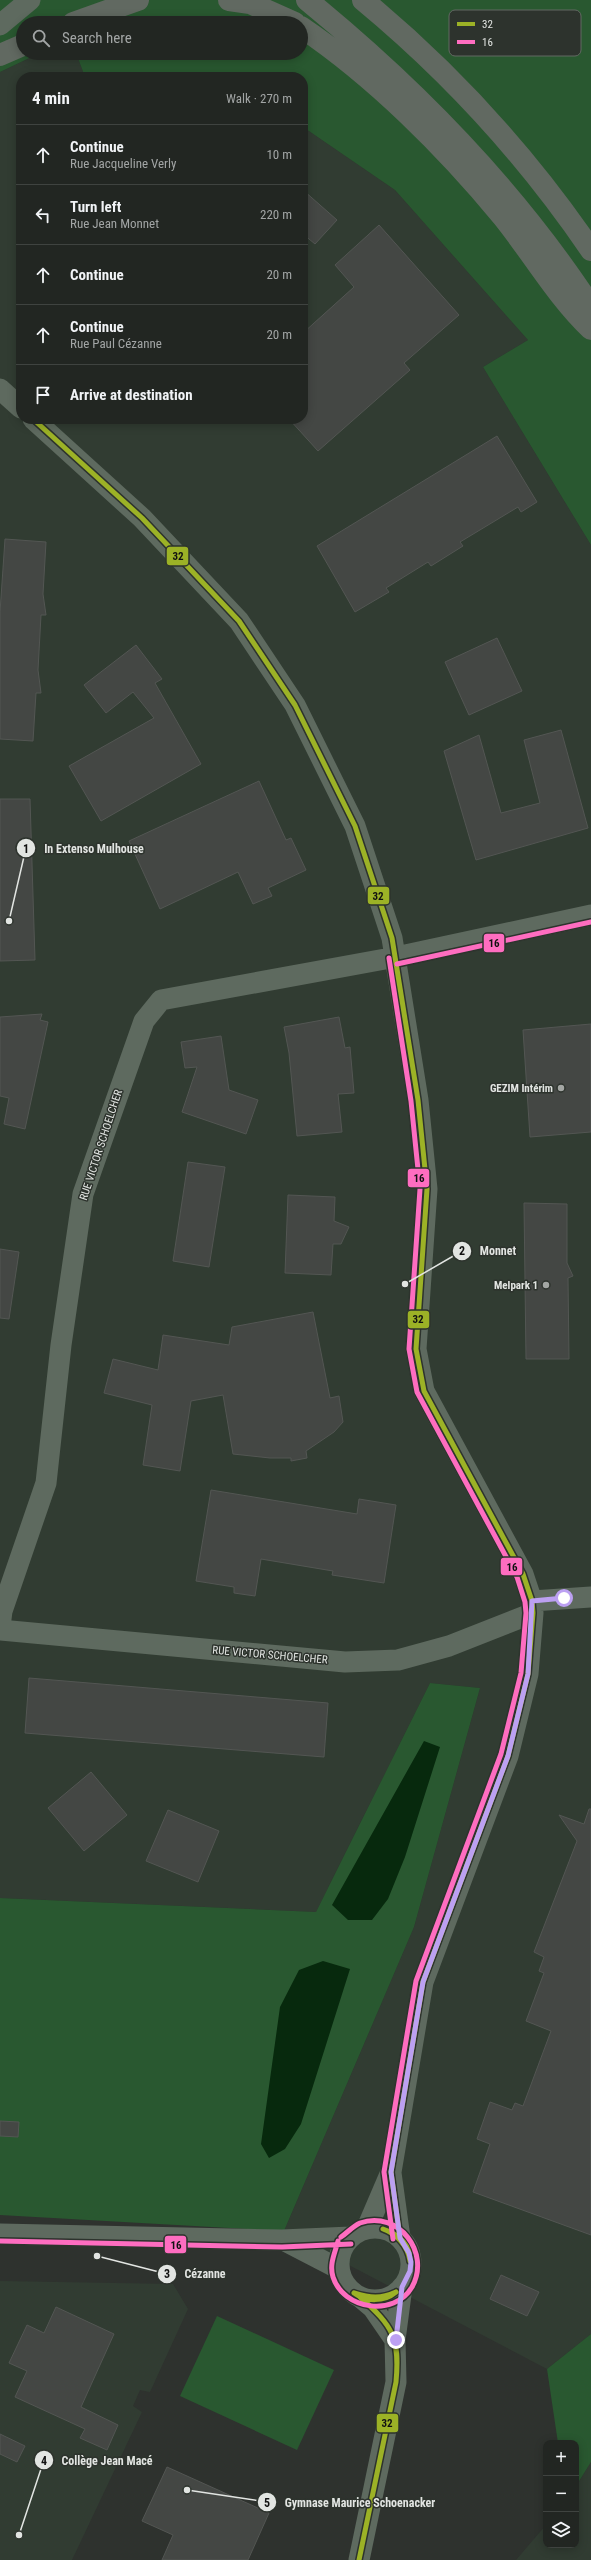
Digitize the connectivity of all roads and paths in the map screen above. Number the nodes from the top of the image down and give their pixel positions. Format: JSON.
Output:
{"nodes":[{"id":1,"x":30,"y":0,"type":"edge"},
{"id":2,"x":138,"y":0,"type":"edge"},
{"id":3,"x":229,"y":0,"type":"edge"},
{"id":4,"x":308,"y":0,"type":"edge"},
{"id":5,"x":363,"y":0,"type":"edge"},
{"id":6,"x":93,"y":16,"type":"edge"},
{"id":7,"x":279,"y":16,"type":"edge"},
{"id":8,"x":0,"y":25,"type":"edge"},
{"id":9,"x":308,"y":32,"type":"edge"},
{"id":10,"x":16,"y":48,"type":"edge"},
{"id":11,"x":0,"y":55,"type":"edge"},
{"id":12,"x":591,"y":250,"type":"edge"},
{"id":13,"x":591,"y":307,"type":"edge"},
{"id":14,"x":591,"y":329,"type":"edge"},
{"id":15,"x":0,"y":389,"type":"edge"},
{"id":16,"x":16,"y":403,"type":"edge"},
{"id":17,"x":39,"y":424,"type":"edge"},
{"id":18,"x":591,"y":915,"type":"edge"},
{"id":19,"x":396,"y":957,"type":"junction"},
{"id":20,"x":591,"y":1597,"type":"edge"},
{"id":21,"x":532,"y":1607,"type":"junction"},
{"id":22,"x":0,"y":1627,"type":"edge"},
{"id":23,"x":0,"y":1630,"type":"edge"},
{"id":24,"x":391,"y":2172,"type":"junction"},
{"id":25,"x":359,"y":2232,"type":"junction"},
{"id":26,"x":0,"y":2234,"type":"edge"},
{"id":27,"x":400,"y":2238,"type":"junction"},
{"id":28,"x":282,"y":2240,"type":"junction"},
{"id":29,"x":339,"y":2270,"type":"junction"},
{"id":30,"x":402,"y":2287,"type":"junction"},
{"id":31,"x":360,"y":2297,"type":"junction"},
{"id":32,"x":396,"y":2340,"type":"junction"},
{"id":33,"x":359,"y":2560,"type":"edge"}],
"edges":[{"from":1,"to":8,"type":"street"},
{"from":2,"to":6,"type":"highway"},
{"from":3,"to":7,"type":"highway"},
{"from":4,"to":13,"type":"highway"},
{"from":5,"to":12,"type":"highway"},
{"from":9,"to":14,"type":"highway"},
{"from":10,"to":11,"type":"highway"},
{"from":15,"to":16,"type":"street"},
{"from":17,"to":19,"type":"street"},
{"from":18,"to":19,"type":"street","name":"RUE VICTOR SCHOELCHER"},
{"from":19,"to":21,"type":"street"},
{"from":19,"to":22,"type":"street","name":"RUE VICTOR SCHOELCHER"},
{"from":20,"to":21,"type":"street","name":"RUE VICTOR SCHOELCHER"},
{"from":21,"to":23,"type":"street","name":"RUE VICTOR SCHOELCHER"},
{"from":21,"to":24,"type":"street"},
{"from":24,"to":25,"type":"street"},
{"from":24,"to":27,"type":"street"},
{"from":25,"to":27,"type":"street"},
{"from":25,"to":28,"type":"street"},
{"from":25,"to":29,"type":"street"},
{"from":26,"to":28,"type":"street"},
{"from":27,"to":30,"type":"street"},
{"from":28,"to":29,"type":"street"},
{"from":29,"to":31,"type":"street"},
{"from":30,"to":31,"type":"street"},
{"from":30,"to":32,"type":"street"},
{"from":31,"to":32,"type":"street"},
{"from":32,"to":33,"type":"street"}]}
